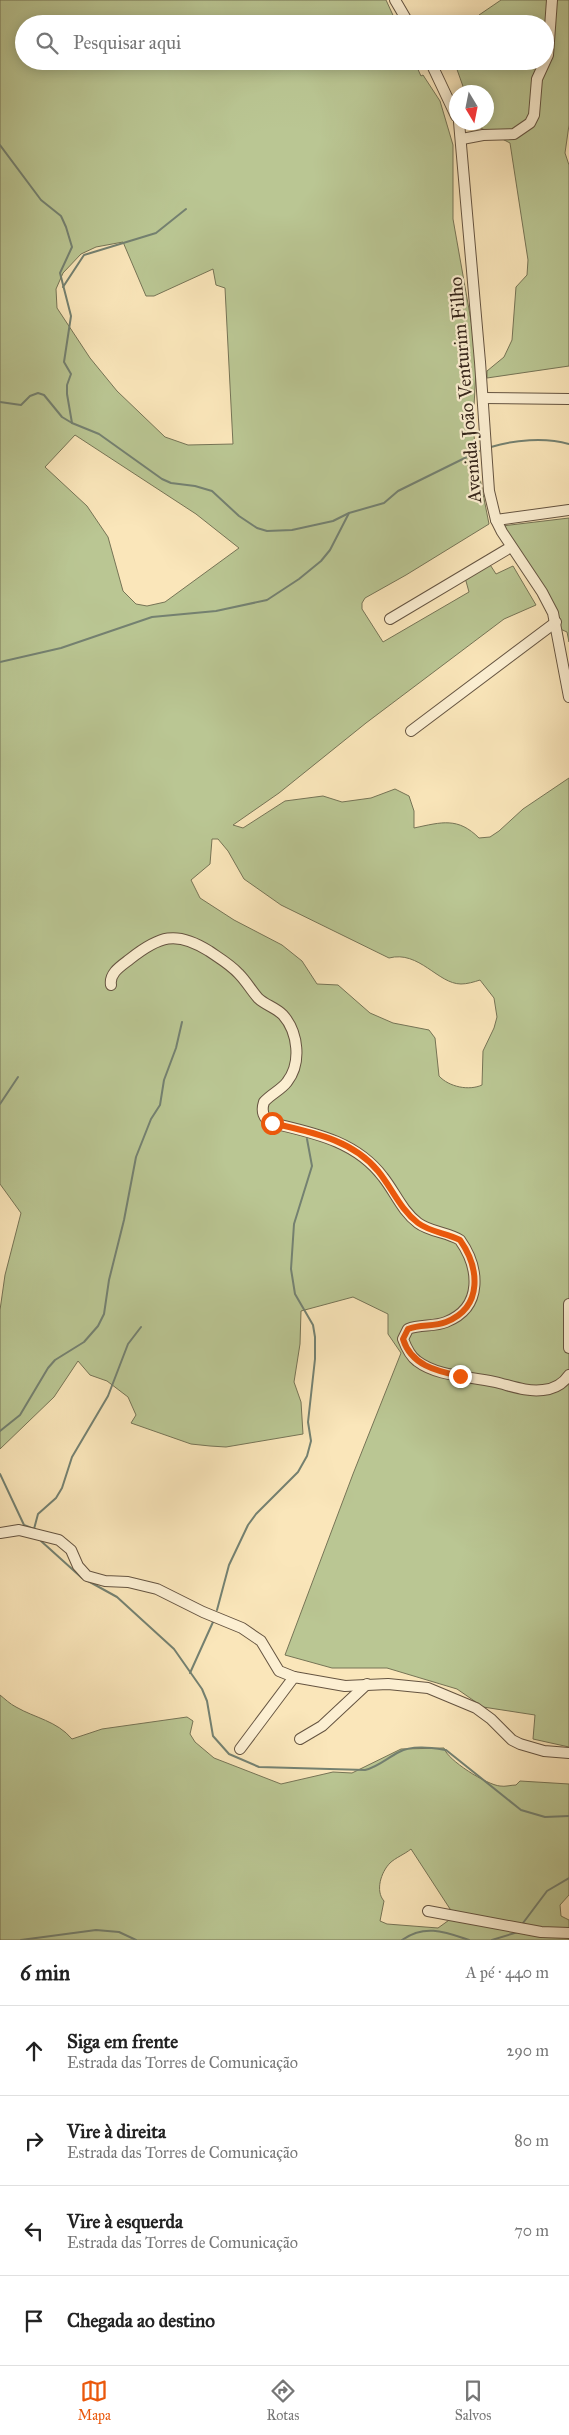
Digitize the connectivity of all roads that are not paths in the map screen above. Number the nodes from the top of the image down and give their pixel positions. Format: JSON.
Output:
{"nodes":[{"id":1,"x":395,"y":0,"type":"edge"},
{"id":2,"x":552,"y":0,"type":"edge"},
{"id":3,"x":404,"y":15,"type":"edge"},
{"id":4,"x":551,"y":15,"type":"edge"},
{"id":5,"x":434,"y":70,"type":"edge"},
{"id":6,"x":541,"y":70,"type":"edge"},
{"id":7,"x":449,"y":101,"type":"edge"},
{"id":8,"x":460,"y":130,"type":"edge"},
{"id":9,"x":462,"y":139,"type":"junction"},
{"id":10,"x":483,"y":398,"type":"junction"},
{"id":11,"x":569,"y":399,"type":"edge"},
{"id":12,"x":569,"y":510,"type":"edge"},
{"id":13,"x":496,"y":520,"type":"junction"},
{"id":14,"x":511,"y":547,"type":"junction"},
{"id":15,"x":390,"y":619,"type":"dead end"},
{"id":16,"x":556,"y":622,"type":"junction"},
{"id":17,"x":569,"y":697,"type":"edge"},
{"id":18,"x":411,"y":731,"type":"dead end"},
{"id":19,"x":111,"y":985,"type":"dead end"},
{"id":20,"x":569,"y":1304,"type":"edge"},
{"id":21,"x":569,"y":1348,"type":"edge"},
{"id":22,"x":569,"y":1376,"type":"edge"},
{"id":23,"x":0,"y":1533,"type":"edge"},
{"id":24,"x":294,"y":1677,"type":"junction"},
{"id":25,"x":367,"y":1684,"type":"junction"},
{"id":26,"x":300,"y":1739,"type":"dead end"},
{"id":27,"x":240,"y":1749,"type":"dead end"},
{"id":28,"x":569,"y":1753,"type":"edge"},
{"id":29,"x":428,"y":1911,"type":"dead end"},
{"id":30,"x":569,"y":1933,"type":"edge"}],
"edges":[{"from":1,"to":3,"type":"street"},
{"from":2,"to":4,"type":"street"},
{"from":5,"to":7,"type":"street"},
{"from":6,"to":9,"type":"street"},
{"from":8,"to":9,"type":"street","name":"Avenida João Venturim Filho"},
{"from":9,"to":10,"type":"street","name":"Avenida João Venturim Filho"},
{"from":10,"to":11,"type":"street"},
{"from":10,"to":13,"type":"street","name":"Avenida João Venturim Filho"},
{"from":12,"to":13,"type":"street"},
{"from":13,"to":14,"type":"street","name":"Avenida João Venturim Filho"},
{"from":14,"to":15,"type":"street"},
{"from":14,"to":16,"type":"street","name":"Avenida João Venturim Filho"},
{"from":16,"to":17,"type":"street","name":"Avenida João Venturim Filho"},
{"from":16,"to":18,"type":"street"},
{"from":19,"to":22,"type":"street"},
{"from":20,"to":21,"type":"street"},
{"from":23,"to":24,"type":"street"},
{"from":24,"to":25,"type":"street"},
{"from":24,"to":27,"type":"street"},
{"from":25,"to":26,"type":"street"},
{"from":25,"to":28,"type":"street"},
{"from":29,"to":30,"type":"street"}]}
